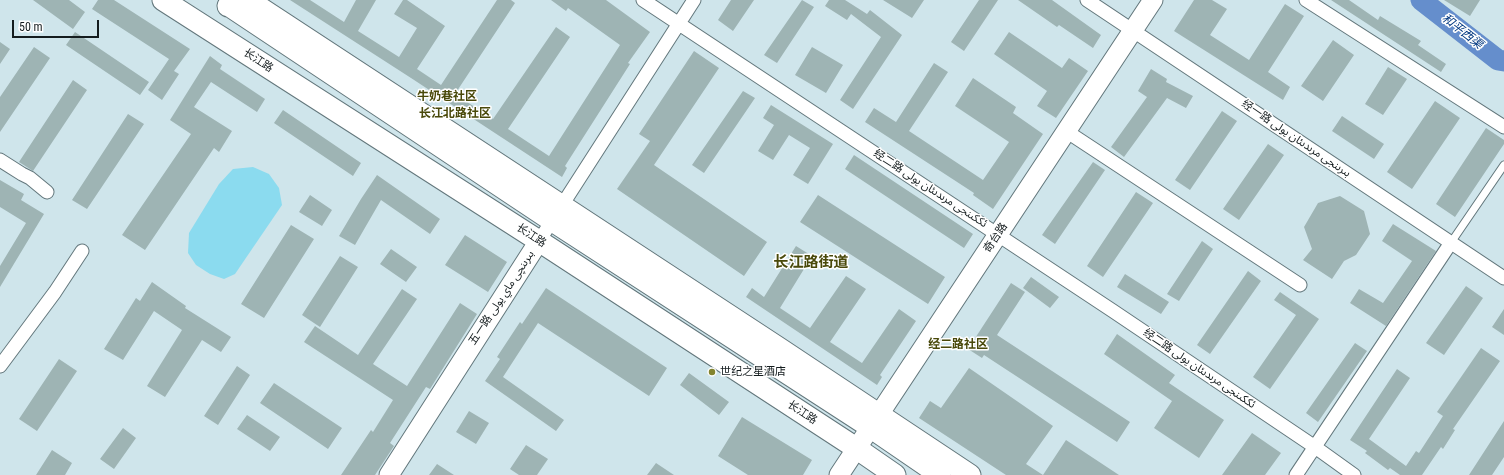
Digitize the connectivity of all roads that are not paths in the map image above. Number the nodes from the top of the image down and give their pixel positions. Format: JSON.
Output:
{"nodes":[{"id":1,"x":163,"y":0,"type":"edge"},
{"id":2,"x":643,"y":0,"type":"edge"},
{"id":3,"x":694,"y":0,"type":"edge"},
{"id":4,"x":1087,"y":0,"type":"edge"},
{"id":5,"x":1153,"y":0,"type":"edge"},
{"id":6,"x":1306,"y":0,"type":"edge"},
{"id":7,"x":227,"y":2,"type":"edge"},
{"id":8,"x":679,"y":24,"type":"junction"},
{"id":9,"x":1134,"y":30,"type":"junction"},
{"id":10,"x":1504,"y":127,"type":"edge"},
{"id":11,"x":1066,"y":131,"type":"junction"},
{"id":12,"x":0,"y":160,"type":"edge"},
{"id":13,"x":1504,"y":165,"type":"edge"},
{"id":14,"x":46,"y":192,"type":"dead end"},
{"id":15,"x":556,"y":212,"type":"junction"},
{"id":16,"x":998,"y":234,"type":"junction"},
{"id":17,"x":538,"y":241,"type":"junction"},
{"id":18,"x":1450,"y":244,"type":"junction"},
{"id":19,"x":82,"y":251,"type":"dead end"},
{"id":20,"x":1504,"y":278,"type":"edge"},
{"id":21,"x":1300,"y":285,"type":"dead end"},
{"id":22,"x":0,"y":366,"type":"edge"},
{"id":23,"x":874,"y":420,"type":"junction"},
{"id":24,"x":1315,"y":447,"type":"junction"},
{"id":25,"x":856,"y":448,"type":"junction"},
{"id":26,"x":389,"y":475,"type":"edge"},
{"id":27,"x":839,"y":475,"type":"edge"},
{"id":28,"x":895,"y":475,"type":"edge"},
{"id":29,"x":940,"y":475,"type":"edge"},
{"id":30,"x":970,"y":475,"type":"edge"},
{"id":31,"x":1296,"y":475,"type":"edge"},
{"id":32,"x":1354,"y":475,"type":"edge"}],
"edges":[{"from":1,"to":17,"type":"main road","name":"长江路"},
{"from":2,"to":8,"type":"street","name":"经二路 ئككىنجى مرىدىئان يولى"},
{"from":3,"to":8,"type":"street","name":"五一路 بىرىنچى ماي يولى"},
{"from":4,"to":9,"type":"street","name":"经一路 بىرىنجى مرىدىئان يولى"},
{"from":5,"to":9,"type":"street","name":"奇台路"},
{"from":6,"to":10,"type":"street"},
{"from":7,"to":15,"type":"main road"},
{"from":8,"to":15,"type":"street","name":"五一路 بىرىنچى ماي يولى"},
{"from":8,"to":16,"type":"street","name":"经二路 ئككىنجى مرىدىئان يولى"},
{"from":9,"to":11,"type":"street","name":"奇台路"},
{"from":9,"to":18,"type":"street","name":"经一路 بىرىنجى مرىدىئان يولى"},
{"from":11,"to":16,"type":"street","name":"奇台路"},
{"from":11,"to":21,"type":"street"},
{"from":12,"to":14,"type":"street"},
{"from":13,"to":18,"type":"lane"},
{"from":15,"to":17,"type":"street","name":"五一路 بىرىنچى ماي يولى"},
{"from":15,"to":23,"type":"main road"},
{"from":16,"to":23,"type":"street","name":"奇台路"},
{"from":16,"to":24,"type":"street","name":"经二路 ئككىنجى مرىدىئان يولى"},
{"from":17,"to":25,"type":"main road","name":"长江路"},
{"from":17,"to":26,"type":"street","name":"五一路 بىرىنچى ماي يولى"},
{"from":18,"to":20,"type":"street","name":"经一路 بىرىنجى مرىدىئان يولى"},
{"from":18,"to":24,"type":"street"},
{"from":19,"to":22,"type":"street"},
{"from":23,"to":25,"type":"street","name":"奇台路"},
{"from":23,"to":29,"type":"main road"},
{"from":23,"to":30,"type":"main road"},
{"from":24,"to":31,"type":"street"},
{"from":24,"to":32,"type":"street","name":"经二路 ئككىنجى مرىدىئان يولى"},
{"from":25,"to":27,"type":"street","name":"奇台路"},
{"from":25,"to":28,"type":"main road","name":"长江路"}]}
